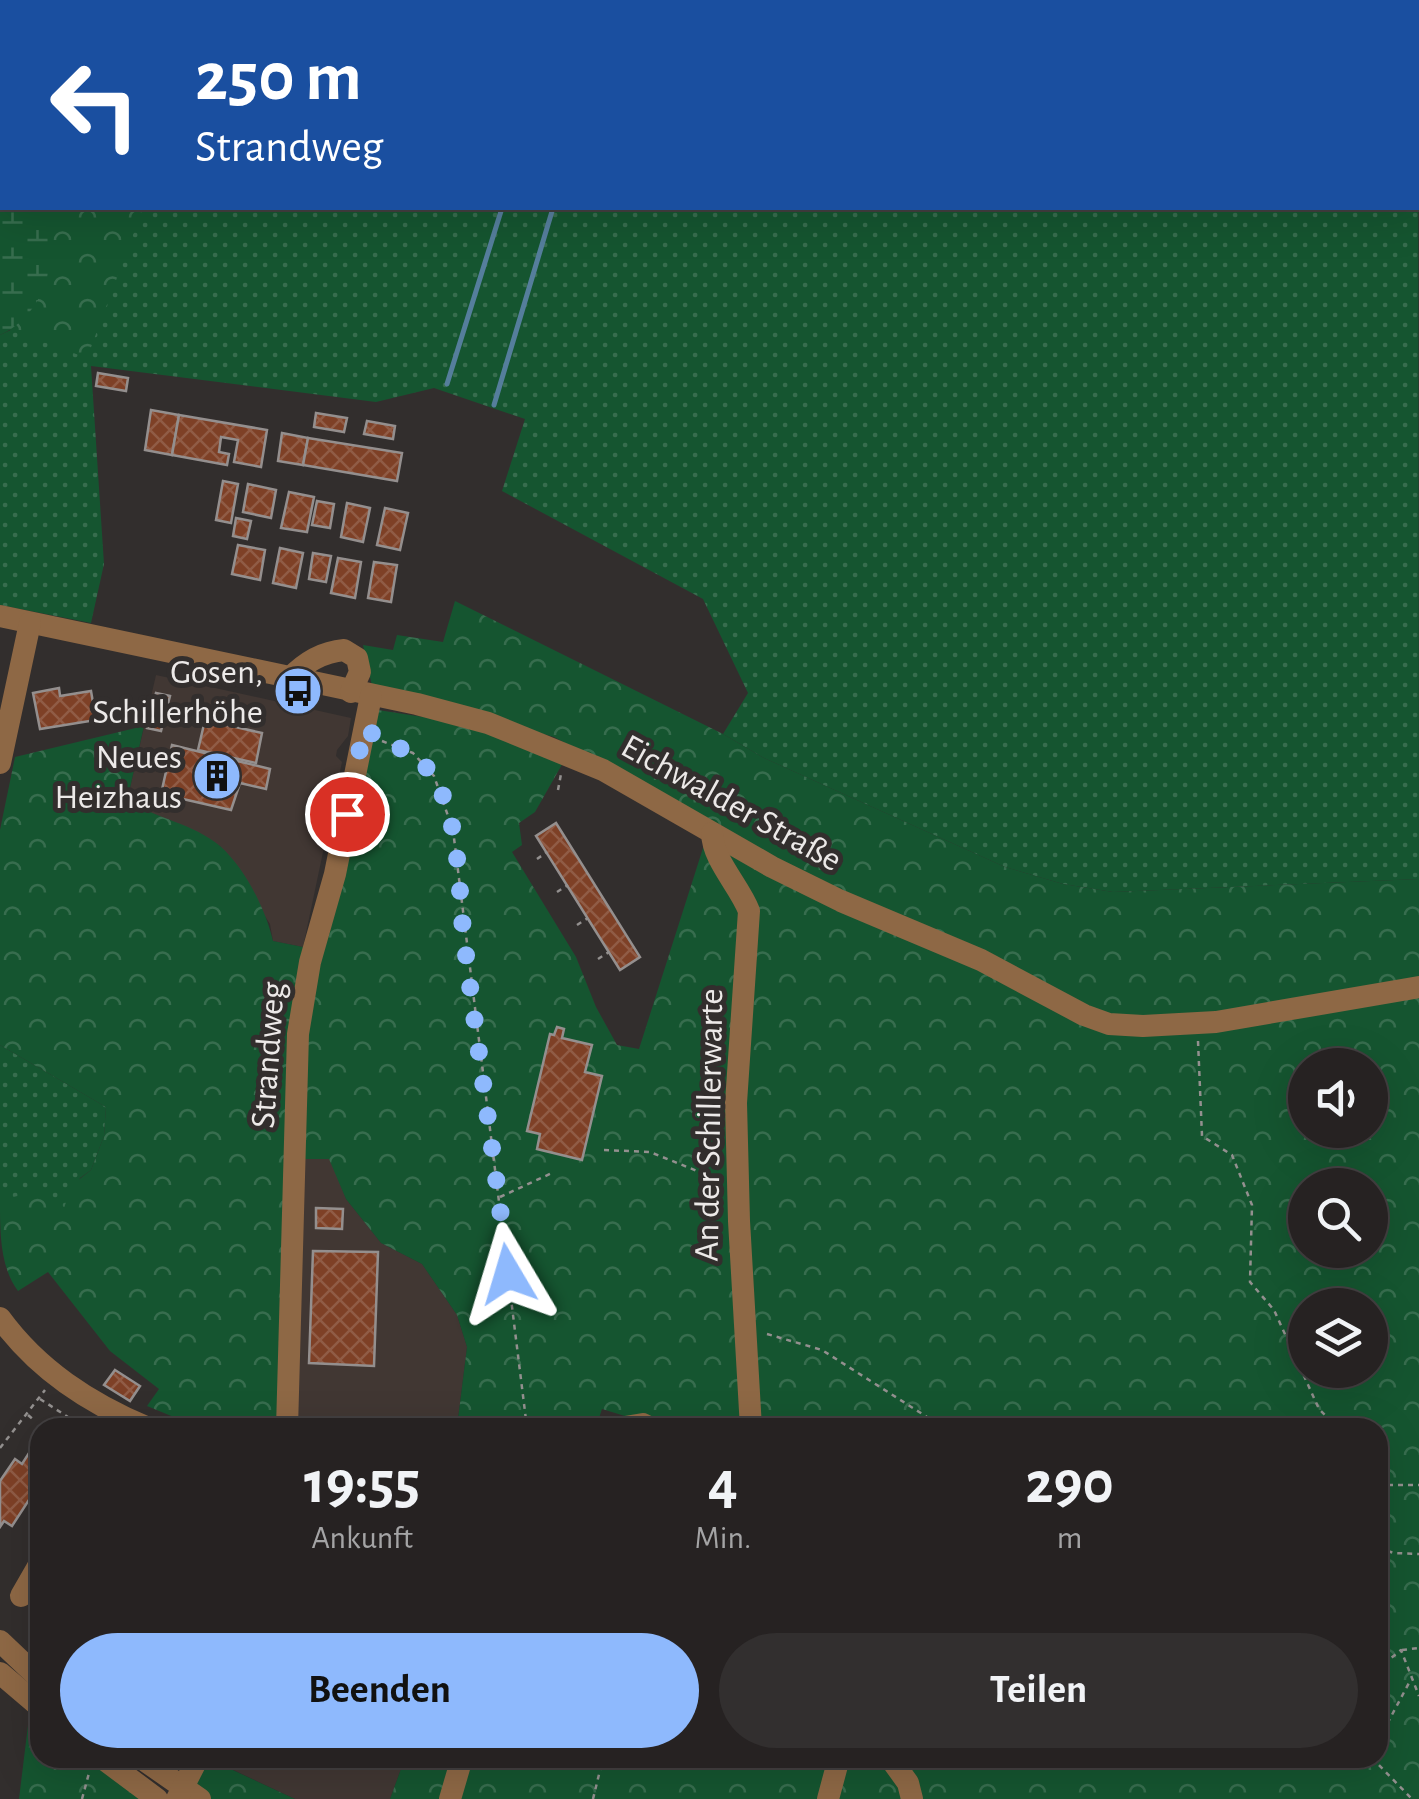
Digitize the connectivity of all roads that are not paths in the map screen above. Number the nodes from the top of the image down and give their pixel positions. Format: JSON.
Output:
{"nodes":[{"id":1,"x":0,"y":616,"type":"edge"},
{"id":2,"x":30,"y":623,"type":"junction"},
{"id":3,"x":11,"y":658,"type":"edge"},
{"id":4,"x":288,"y":679,"type":"junction"},
{"id":5,"x":361,"y":694,"type":"junction"},
{"id":6,"x":0,"y":763,"type":"edge"},
{"id":7,"x":712,"y":833,"type":"junction"},
{"id":8,"x":1419,"y":986,"type":"edge"},
{"id":9,"x":0,"y":1318,"type":"edge"},
{"id":10,"x":111,"y":1418,"type":"edge"},
{"id":11,"x":287,"y":1418,"type":"edge"},
{"id":12,"x":750,"y":1418,"type":"edge"},
{"id":13,"x":30,"y":1580,"type":"edge"},
{"id":14,"x":21,"y":1596,"type":"dead end"},
{"id":15,"x":0,"y":1641,"type":"edge"},
{"id":16,"x":30,"y":1670,"type":"edge"},
{"id":17,"x":0,"y":1672,"type":"edge"},
{"id":18,"x":30,"y":1698,"type":"edge"},
{"id":19,"x":103,"y":1768,"type":"edge"},
{"id":20,"x":153,"y":1768,"type":"edge"},
{"id":21,"x":195,"y":1768,"type":"edge"},
{"id":22,"x":459,"y":1768,"type":"edge"},
{"id":23,"x":836,"y":1768,"type":"edge"},
{"id":24,"x":897,"y":1768,"type":"edge"},
{"id":25,"x":187,"y":1795,"type":"edge"},
{"id":26,"x":157,"y":1799,"type":"edge"},
{"id":27,"x":450,"y":1799,"type":"edge"},
{"id":28,"x":828,"y":1799,"type":"edge"},
{"id":29,"x":912,"y":1799,"type":"edge"}],
"edges":[{"from":1,"to":2,"type":"street","name":"Eichwalder Straße"},
{"from":2,"to":3,"type":"street"},
{"from":2,"to":4,"type":"street","name":"Eichwalder Straße"},
{"from":3,"to":6,"type":"street"},
{"from":4,"to":5,"type":"street","name":"Eichwalder Straße"},
{"from":4,"to":5,"type":"street"},
{"from":5,"to":7,"type":"street","name":"Eichwalder Straße"},
{"from":5,"to":11,"type":"street","name":"Strandweg"},
{"from":7,"to":8,"type":"street","name":"Eichwalder Straße"},
{"from":7,"to":12,"type":"street","name":"An der Schillerwarte"},
{"from":9,"to":10,"type":"street"},
{"from":13,"to":14,"type":"street"},
{"from":15,"to":16,"type":"street"},
{"from":17,"to":18,"type":"street"},
{"from":19,"to":26,"type":"street"},
{"from":20,"to":25,"type":"street"},
{"from":21,"to":25,"type":"street"},
{"from":22,"to":27,"type":"street"},
{"from":23,"to":28,"type":"street"},
{"from":24,"to":29,"type":"street"}]}
